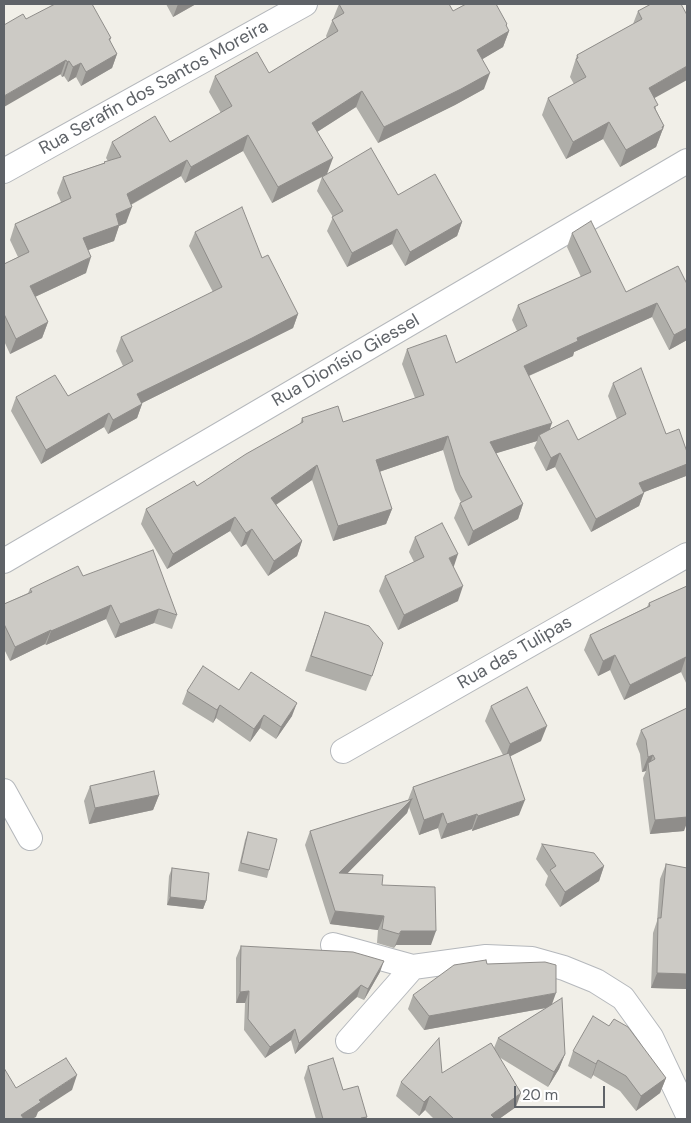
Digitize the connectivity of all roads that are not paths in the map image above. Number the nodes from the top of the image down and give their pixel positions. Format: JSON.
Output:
{"nodes":[{"id":1,"x":305,"y":4,"type":"edge"},
{"id":2,"x":687,"y":161,"type":"edge"},
{"id":3,"x":4,"y":171,"type":"edge"},
{"id":4,"x":687,"y":555,"type":"edge"},
{"id":5,"x":4,"y":561,"type":"edge"},
{"id":6,"x":343,"y":751,"type":"dead end"},
{"id":7,"x":4,"y":791,"type":"edge"},
{"id":8,"x":30,"y":838,"type":"dead end"},
{"id":9,"x":333,"y":945,"type":"dead end"},
{"id":10,"x":413,"y":967,"type":"junction"},
{"id":11,"x":348,"y":1041,"type":"dead end"},
{"id":12,"x":687,"y":1113,"type":"edge"}],
"edges":[{"from":1,"to":3,"type":"street","name":"Rua Serafin dos Santos Moreira"},
{"from":2,"to":5,"type":"street","name":"Rua Dionísio Giessel"},
{"from":4,"to":6,"type":"street","name":"Rua das Tulipas"},
{"from":7,"to":8,"type":"street"},
{"from":9,"to":10,"type":"street"},
{"from":10,"to":11,"type":"street"},
{"from":10,"to":12,"type":"street"}]}
